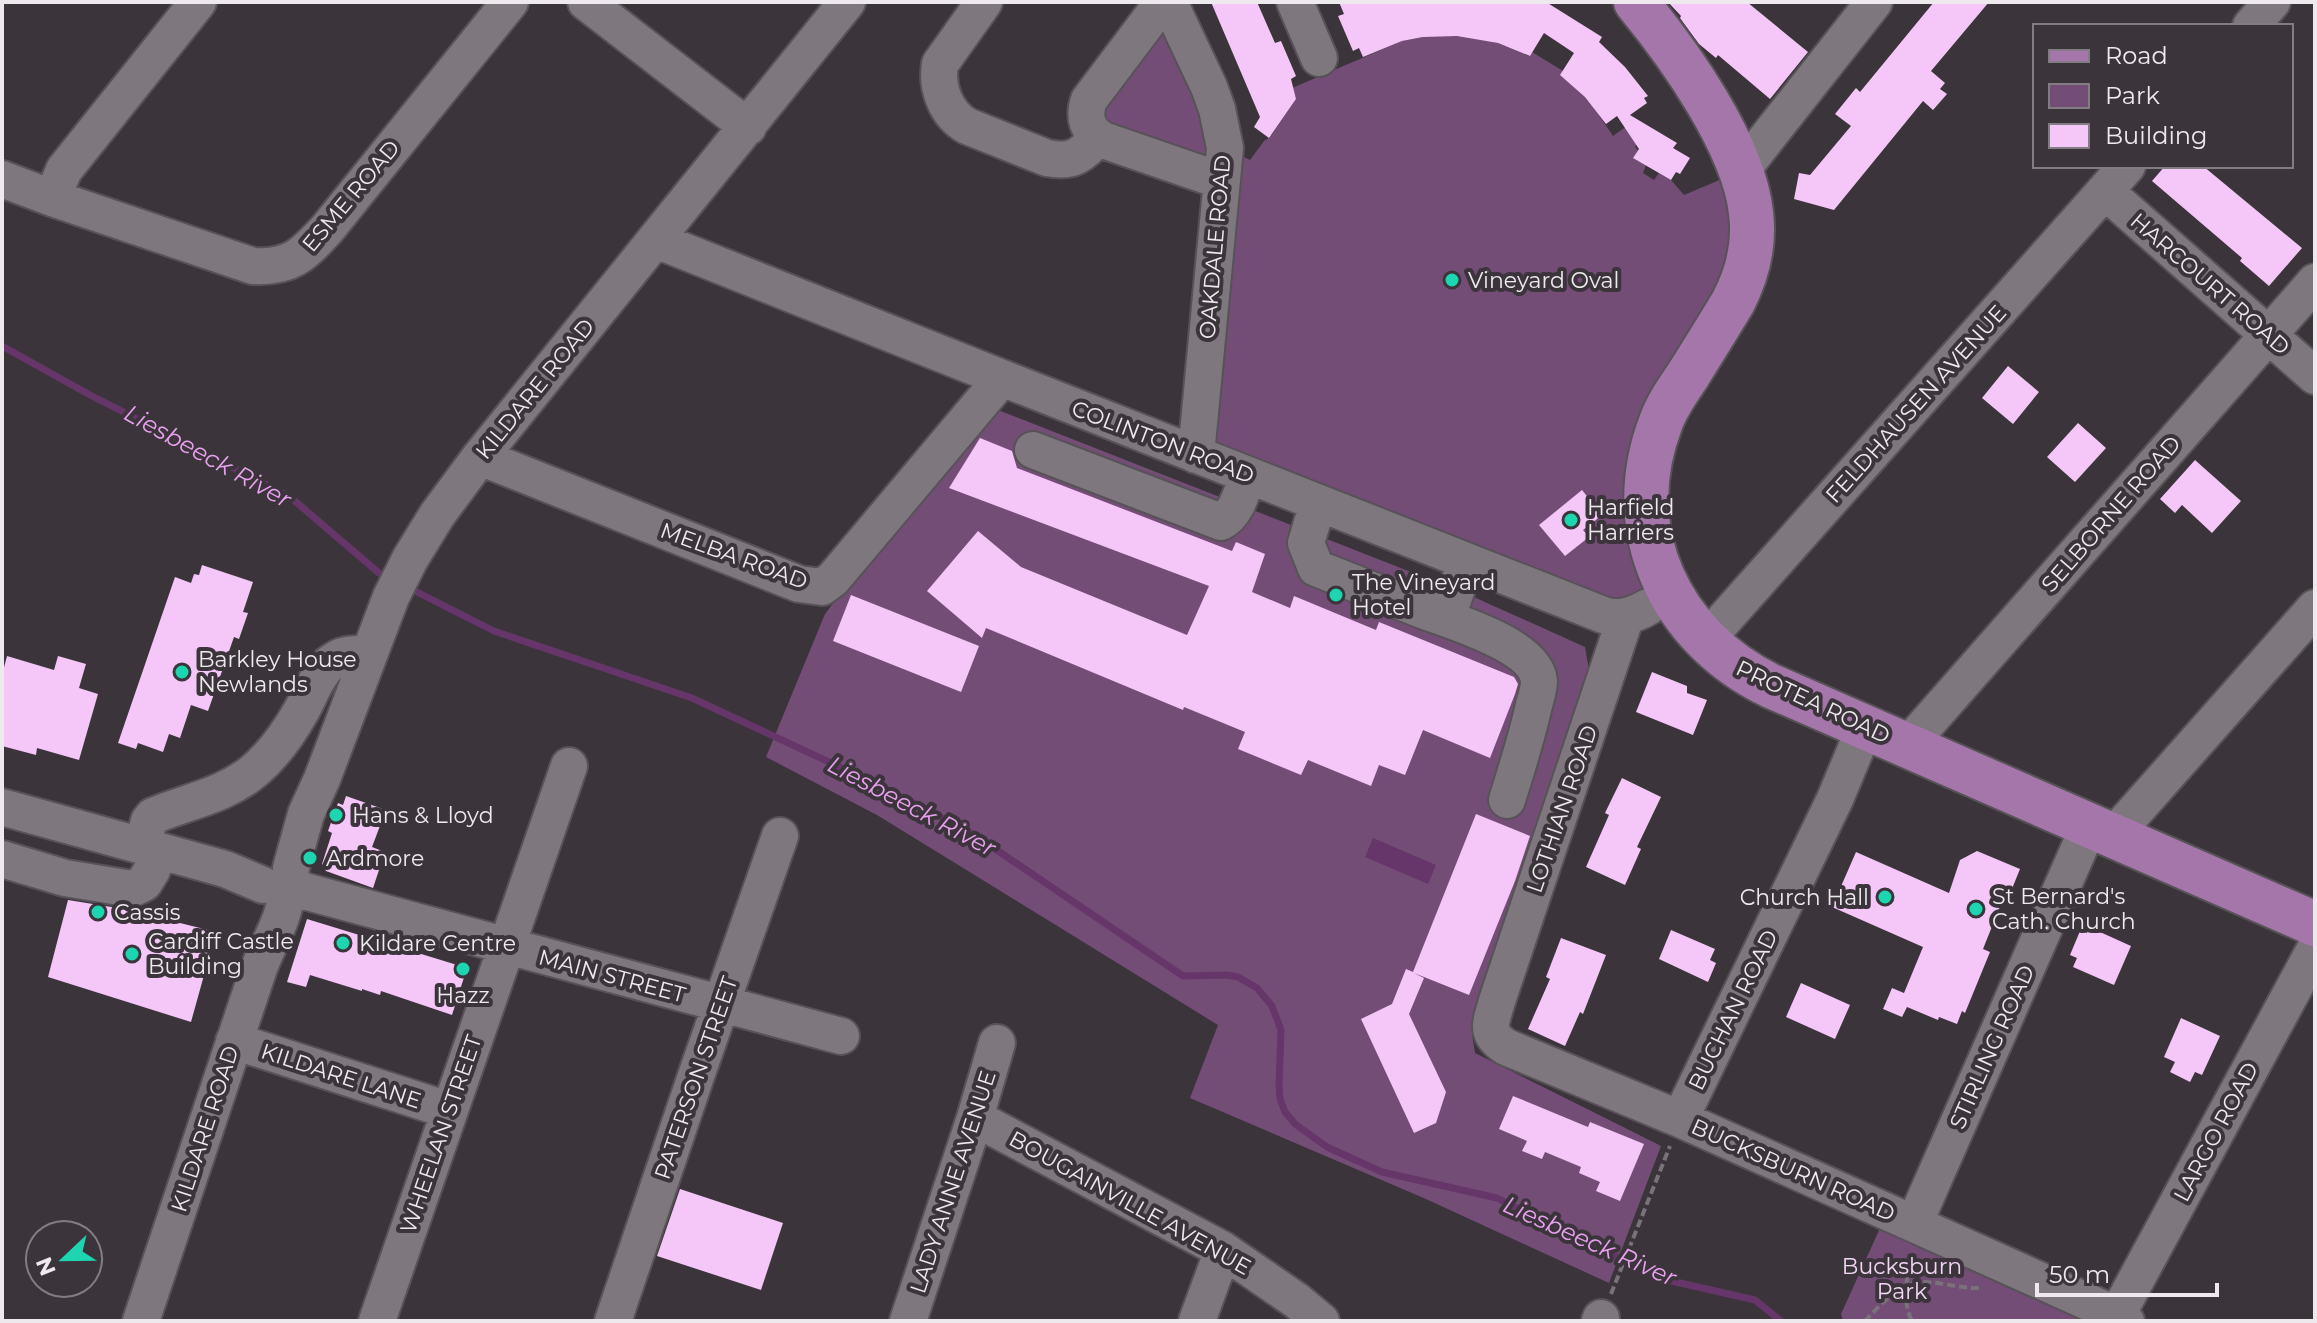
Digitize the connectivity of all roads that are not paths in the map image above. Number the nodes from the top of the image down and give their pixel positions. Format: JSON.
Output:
{"nodes":[{"id":1,"x":198,"y":2,"type":"edge"},
{"id":2,"x":510,"y":2,"type":"edge"},
{"id":3,"x":586,"y":2,"type":"edge"},
{"id":4,"x":847,"y":2,"type":"edge"},
{"id":5,"x":984,"y":2,"type":"edge"},
{"id":6,"x":1166,"y":2,"type":"edge"},
{"id":7,"x":1636,"y":2,"type":"edge"},
{"id":8,"x":1874,"y":2,"type":"edge"},
{"id":9,"x":2272,"y":2,"type":"edge"},
{"id":10,"x":1302,"y":4,"type":"edge"},
{"id":11,"x":2253,"y":24,"type":"edge"},
{"id":12,"x":1319,"y":58,"type":"dead end"},
{"id":13,"x":748,"y":127,"type":"junction"},
{"id":14,"x":1098,"y":137,"type":"junction"},
{"id":15,"x":1741,"y":171,"type":"junction"},
{"id":16,"x":2116,"y":178,"type":"edge"},
{"id":17,"x":2,"y":179,"type":"edge"},
{"id":18,"x":1222,"y":181,"type":"junction"},
{"id":19,"x":52,"y":198,"type":"junction"},
{"id":20,"x":656,"y":240,"type":"junction"},
{"id":21,"x":2315,"y":282,"type":"edge"},
{"id":22,"x":2269,"y":335,"type":"junction"},
{"id":23,"x":2315,"y":376,"type":"edge"},
{"id":24,"x":1002,"y":378,"type":"junction"},
{"id":25,"x":1033,"y":450,"type":"dead end"},
{"id":26,"x":1196,"y":455,"type":"junction"},
{"id":27,"x":480,"y":457,"type":"junction"},
{"id":28,"x":1248,"y":475,"type":"junction"},
{"id":29,"x":1318,"y":503,"type":"junction"},
{"id":30,"x":1466,"y":561,"type":"junction"},
{"id":31,"x":1670,"y":594,"type":"junction"},
{"id":32,"x":2315,"y":608,"type":"edge"},
{"id":33,"x":1422,"y":610,"type":"junction"},
{"id":34,"x":1626,"y":616,"type":"junction"},
{"id":35,"x":1705,"y":641,"type":"junction"},
{"id":36,"x":369,"y":655,"type":"junction"},
{"id":37,"x":1865,"y":727,"type":"junction"},
{"id":38,"x":1907,"y":746,"type":"junction"},
{"id":39,"x":569,"y":766,"type":"dead end"},
{"id":40,"x":1507,"y":800,"type":"dead end"},
{"id":41,"x":2,"y":807,"type":"edge"},
{"id":42,"x":2101,"y":831,"type":"junction"},
{"id":43,"x":780,"y":836,"type":"dead end"},
{"id":44,"x":150,"y":849,"type":"junction"},
{"id":45,"x":2,"y":859,"type":"edge"},
{"id":46,"x":277,"y":878,"type":"junction"},
{"id":47,"x":2315,"y":924,"type":"edge"},
{"id":48,"x":505,"y":947,"type":"junction"},
{"id":49,"x":2315,"y":949,"type":"edge"},
{"id":50,"x":1497,"y":1001,"type":"joint"},
{"id":51,"x":721,"y":1005,"type":"junction"},
{"id":52,"x":841,"y":1036,"type":"dead end"},
{"id":53,"x":234,"y":1041,"type":"junction"},
{"id":54,"x":997,"y":1043,"type":"dead end"},
{"id":55,"x":448,"y":1110,"type":"junction"},
{"id":56,"x":975,"y":1118,"type":"junction"},
{"id":57,"x":1680,"y":1119,"type":"junction"},
{"id":58,"x":1914,"y":1224,"type":"junction"},
{"id":59,"x":1223,"y":1250,"type":"junction"},
{"id":60,"x":2122,"y":1318,"type":"edge"},
{"id":61,"x":141,"y":1321,"type":"edge"},
{"id":62,"x":377,"y":1321,"type":"edge"},
{"id":63,"x":613,"y":1321,"type":"edge"},
{"id":64,"x":908,"y":1321,"type":"edge"},
{"id":65,"x":1197,"y":1321,"type":"edge"},
{"id":66,"x":1321,"y":1321,"type":"edge"}],
"edges":[{"from":1,"to":19,"type":"street"},
{"from":2,"to":19,"type":"street","name":"ESME ROAD"},
{"from":3,"to":13,"type":"street"},
{"from":4,"to":13,"type":"street","name":"KILDARE ROAD"},
{"from":5,"to":14,"type":"street"},
{"from":6,"to":14,"type":"street"},
{"from":6,"to":18,"type":"street","name":"OAKDALE ROAD"},
{"from":7,"to":15,"type":"main road","name":"PROTEA ROAD"},
{"from":8,"to":15,"type":"street"},
{"from":9,"to":11,"type":"street"},
{"from":10,"to":12,"type":"street"},
{"from":13,"to":20,"type":"street","name":"KILDARE ROAD"},
{"from":14,"to":18,"type":"street"},
{"from":15,"to":31,"type":"main road","name":"PROTEA ROAD"},
{"from":16,"to":22,"type":"street","name":"HARCOURT ROAD"},
{"from":16,"to":35,"type":"street","name":"FELDHAUSEN AVENUE"},
{"from":17,"to":19,"type":"street","name":"ESME ROAD"},
{"from":18,"to":26,"type":"street","name":"OAKDALE ROAD"},
{"from":20,"to":24,"type":"street","name":"COLINTON ROAD"},
{"from":20,"to":27,"type":"street","name":"KILDARE ROAD"},
{"from":21,"to":22,"type":"street","name":"SELBORNE ROAD"},
{"from":22,"to":23,"type":"street","name":"HARCOURT ROAD"},
{"from":22,"to":38,"type":"street","name":"SELBORNE ROAD"},
{"from":24,"to":26,"type":"street","name":"COLINTON ROAD"},
{"from":24,"to":27,"type":"street","name":"MELBA ROAD"},
{"from":25,"to":28,"type":"street"},
{"from":26,"to":28,"type":"street","name":"COLINTON ROAD"},
{"from":27,"to":36,"type":"street","name":"KILDARE ROAD"},
{"from":28,"to":29,"type":"street","name":"COLINTON ROAD"},
{"from":29,"to":30,"type":"street","name":"COLINTON ROAD"},
{"from":29,"to":33,"type":"street"},
{"from":30,"to":33,"type":"street"},
{"from":30,"to":34,"type":"street","name":"COLINTON ROAD"},
{"from":31,"to":34,"type":"street"},
{"from":31,"to":35,"type":"main road","name":"PROTEA ROAD"},
{"from":32,"to":42,"type":"street","name":"STIRLING ROAD"},
{"from":33,"to":40,"type":"street"},
{"from":34,"to":50,"type":"street","name":"LOTHIAN ROAD"},
{"from":35,"to":37,"type":"main road","name":"PROTEA ROAD"},
{"from":36,"to":44,"type":"street"},
{"from":36,"to":46,"type":"street","name":"KILDARE ROAD"},
{"from":37,"to":38,"type":"main road","name":"PROTEA ROAD"},
{"from":37,"to":57,"type":"street","name":"BUCHAN ROAD"},
{"from":38,"to":42,"type":"main road","name":"PROTEA ROAD"},
{"from":39,"to":48,"type":"street","name":"WHEELAN STREET"},
{"from":41,"to":44,"type":"street","name":"MAIN STREET"},
{"from":42,"to":47,"type":"main road","name":"PROTEA ROAD"},
{"from":42,"to":58,"type":"street","name":"STIRLING ROAD"},
{"from":43,"to":51,"type":"street","name":"PATERSON STREET"},
{"from":44,"to":45,"type":"street"},
{"from":44,"to":46,"type":"street","name":"MAIN STREET"},
{"from":46,"to":48,"type":"street","name":"MAIN STREET"},
{"from":46,"to":53,"type":"street","name":"KILDARE ROAD"},
{"from":48,"to":51,"type":"street","name":"MAIN STREET"},
{"from":48,"to":55,"type":"street","name":"WHEELAN STREET"},
{"from":49,"to":60,"type":"street","name":"LARGO ROAD"},
{"from":50,"to":57,"type":"street","name":"BUCKSBURN ROAD"},
{"from":51,"to":52,"type":"street","name":"MAIN STREET"},
{"from":51,"to":63,"type":"street","name":"PATERSON STREET"},
{"from":53,"to":55,"type":"street","name":"KILDARE LANE"},
{"from":53,"to":61,"type":"street","name":"KILDARE ROAD"},
{"from":54,"to":56,"type":"street","name":"LADY ANNE AVENUE"},
{"from":55,"to":62,"type":"street","name":"WHEELAN STREET"},
{"from":56,"to":59,"type":"street","name":"BOUGAINVILLE AVENUE"},
{"from":56,"to":64,"type":"street","name":"LADY ANNE AVENUE"},
{"from":57,"to":58,"type":"street","name":"BUCKSBURN ROAD"},
{"from":58,"to":60,"type":"street","name":"BUCKSBURN ROAD"},
{"from":59,"to":65,"type":"street"},
{"from":59,"to":66,"type":"street","name":"BOUGAINVILLE AVENUE"}]}
